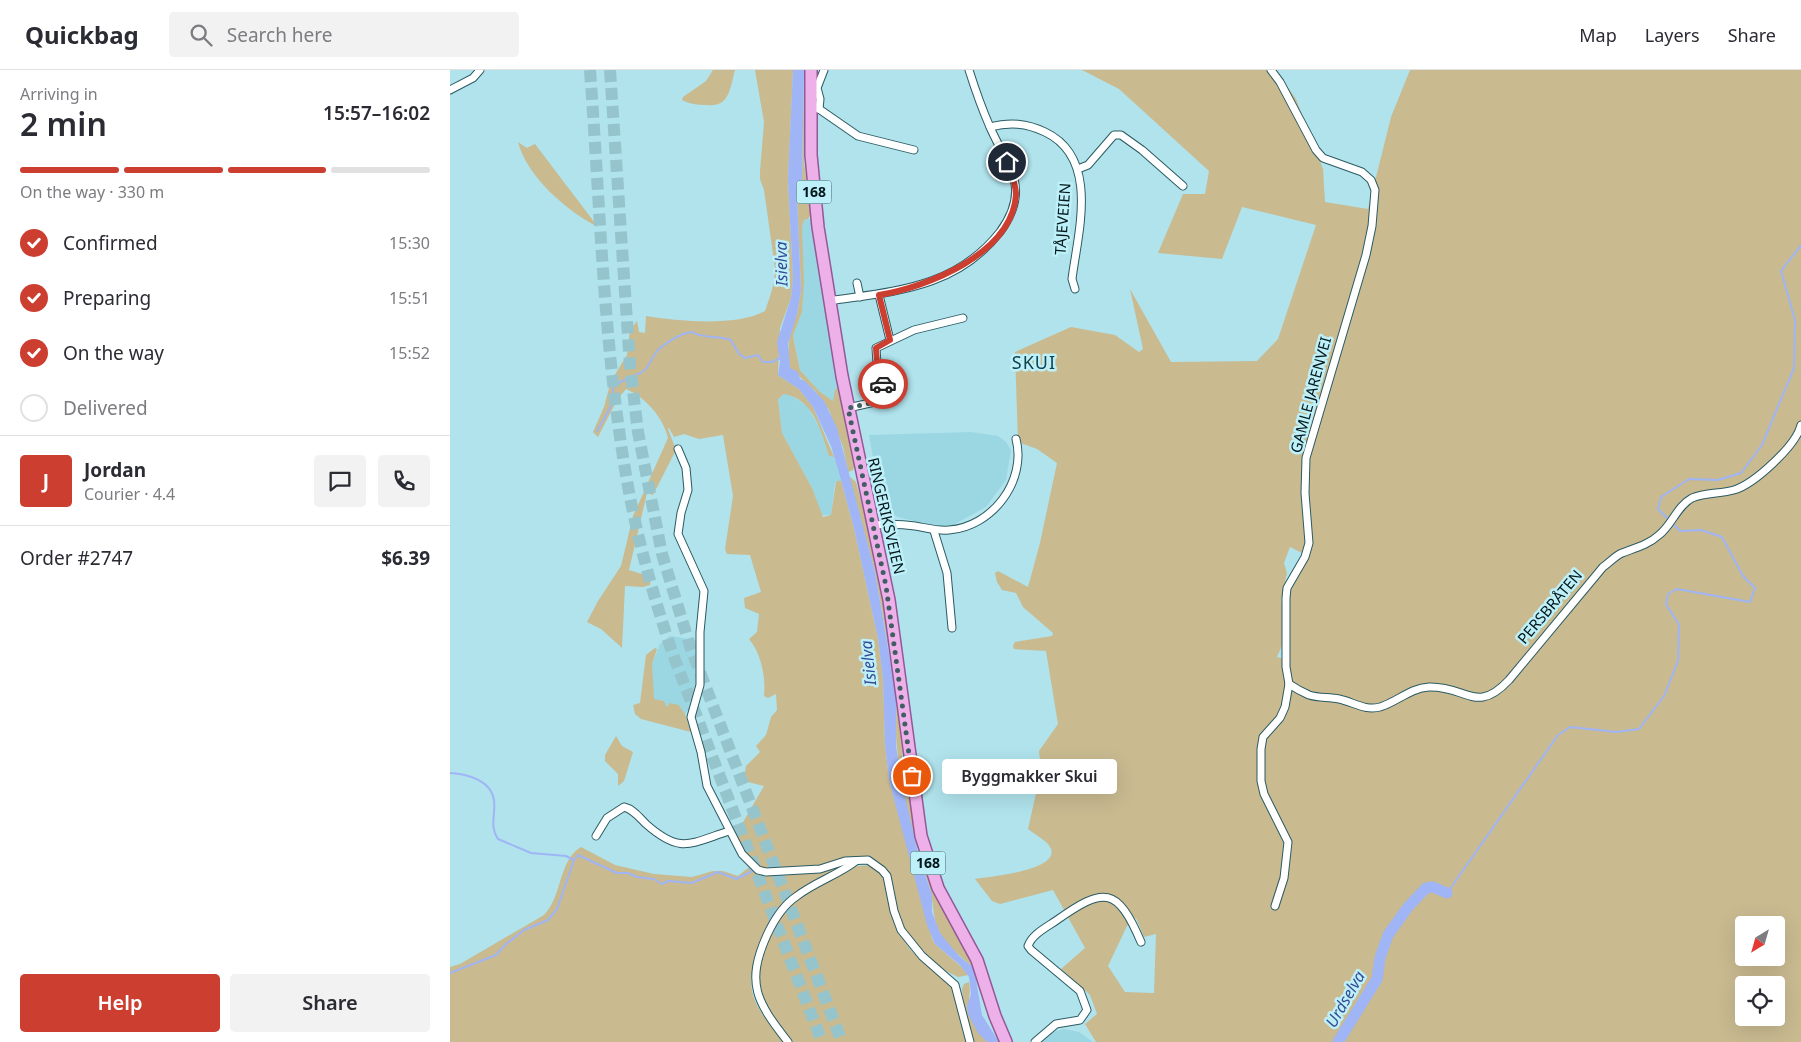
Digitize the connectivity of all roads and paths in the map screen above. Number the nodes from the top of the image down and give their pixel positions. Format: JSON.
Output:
{"nodes":[{"id":1,"x":480,"y":70,"type":"edge"},
{"id":2,"x":811,"y":70,"type":"edge"},
{"id":3,"x":824,"y":70,"type":"edge"},
{"id":4,"x":969,"y":70,"type":"edge"},
{"id":5,"x":1271,"y":70,"type":"edge"},
{"id":6,"x":450,"y":90,"type":"edge"},
{"id":7,"x":815,"y":108,"type":"junction"},
{"id":8,"x":990,"y":127,"type":"junction"},
{"id":9,"x":914,"y":150,"type":"dead end"},
{"id":10,"x":1078,"y":169,"type":"junction"},
{"id":11,"x":1183,"y":186,"type":"dead end"},
{"id":12,"x":857,"y":283,"type":"dead end"},
{"id":13,"x":1075,"y":289,"type":"dead end"},
{"id":14,"x":879,"y":295,"type":"junction"},
{"id":15,"x":860,"y":297,"type":"junction"},
{"id":16,"x":829,"y":301,"type":"junction"},
{"id":17,"x":963,"y":318,"type":"dead end"},
{"id":18,"x":890,"y":340,"type":"junction"},
{"id":19,"x":848,"y":408,"type":"junction"},
{"id":20,"x":1801,"y":425,"type":"edge"},
{"id":21,"x":1016,"y":439,"type":"dead end"},
{"id":22,"x":678,"y":449,"type":"dead end"},
{"id":23,"x":873,"y":525,"type":"junction"},
{"id":24,"x":934,"y":531,"type":"junction"},
{"id":25,"x":952,"y":628,"type":"dead end"},
{"id":26,"x":1289,"y":684,"type":"junction"},
{"id":27,"x":729,"y":831,"type":"junction"},
{"id":28,"x":596,"y":836,"type":"dead end"},
{"id":29,"x":856,"y":861,"type":"junction"},
{"id":30,"x":1275,"y":906,"type":"dead end"},
{"id":31,"x":1141,"y":942,"type":"dead end"},
{"id":32,"x":788,"y":1042,"type":"edge"},
{"id":33,"x":970,"y":1042,"type":"edge"},
{"id":34,"x":1006,"y":1042,"type":"edge"},
{"id":35,"x":1036,"y":1042,"type":"edge"}],
"edges":[{"from":1,"to":6,"type":"street"},
{"from":2,"to":7,"type":"main road","name":"RINGERIKSVEIEN","number":"168"},
{"from":3,"to":7,"type":"street"},
{"from":4,"to":8,"type":"street"},
{"from":5,"to":26,"type":"street","name":"GAMLE JARENVEI"},
{"from":7,"to":9,"type":"street"},
{"from":7,"to":16,"type":"main road","name":"RINGERIKSVEIEN","number":"168"},
{"from":8,"to":10,"type":"street","name":"TÅJEVEIEN"},
{"from":8,"to":14,"type":"street"},
{"from":10,"to":11,"type":"street"},
{"from":10,"to":13,"type":"street","name":"TÅJEVEIEN"},
{"from":12,"to":15,"type":"street"},
{"from":14,"to":15,"type":"street"},
{"from":14,"to":18,"type":"street"},
{"from":15,"to":16,"type":"street"},
{"from":16,"to":19,"type":"main road","name":"RINGERIKSVEIEN","number":"168"},
{"from":17,"to":18,"type":"street"},
{"from":18,"to":19,"type":"street"},
{"from":19,"to":23,"type":"main road","name":"RINGERIKSVEIEN","number":"168"},
{"from":20,"to":26,"type":"street","name":"PERSBRÅTEN"},
{"from":21,"to":24,"type":"street"},
{"from":22,"to":27,"type":"street"},
{"from":23,"to":24,"type":"street"},
{"from":23,"to":34,"type":"main road","name":"RINGERIKSVEIEN","number":"168"},
{"from":24,"to":25,"type":"street"},
{"from":26,"to":30,"type":"street","name":"GAMLE JARENVEI"},
{"from":27,"to":28,"type":"street"},
{"from":27,"to":29,"type":"street"},
{"from":29,"to":32,"type":"street"},
{"from":29,"to":33,"type":"street"},
{"from":31,"to":35,"type":"street"}]}
